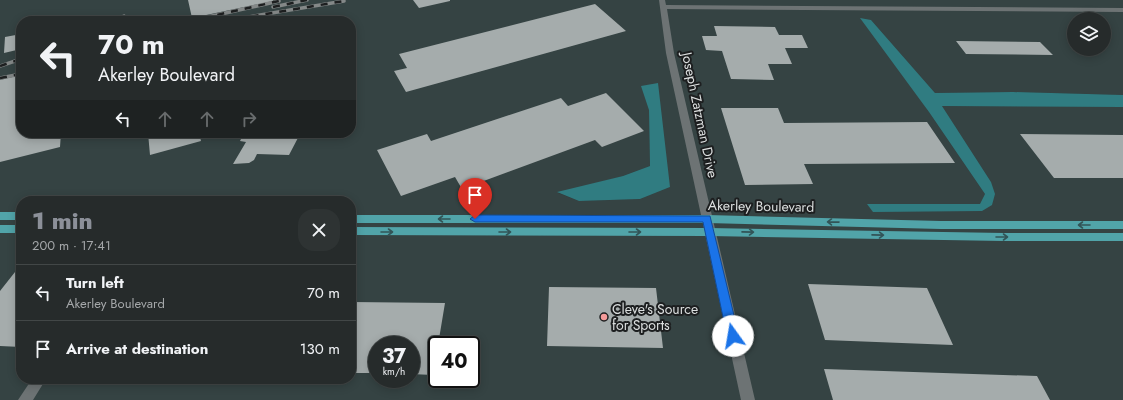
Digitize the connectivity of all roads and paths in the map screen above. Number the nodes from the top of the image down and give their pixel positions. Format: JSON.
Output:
{"nodes":[{"id":1,"x":663,"y":4,"type":"edge"},
{"id":2,"x":1123,"y":10,"type":"edge"},
{"id":3,"x":0,"y":216,"type":"edge"},
{"id":4,"x":16,"y":216,"type":"edge"},
{"id":5,"x":356,"y":219,"type":"edge"},
{"id":6,"x":707,"y":219,"type":"junction"},
{"id":7,"x":1123,"y":225,"type":"edge"},
{"id":8,"x":0,"y":229,"type":"edge"},
{"id":9,"x":16,"y":229,"type":"edge"},
{"id":10,"x":356,"y":232,"type":"edge"},
{"id":11,"x":709,"y":232,"type":"junction"},
{"id":12,"x":1123,"y":237,"type":"edge"},
{"id":13,"x":36,"y":384,"type":"edge"},
{"id":14,"x":25,"y":400,"type":"edge"},
{"id":15,"x":748,"y":400,"type":"edge"}],
"edges":[{"from":1,"to":2,"type":"street"},
{"from":1,"to":6,"type":"street","name":"Joseph Zatzman Drive"},
{"from":3,"to":4,"type":"main road"},
{"from":6,"to":5,"type":"main road","name":"Akerley Boulevard","one_way":true},
{"from":7,"to":6,"type":"main road","name":"Akerley Boulevard","one_way":true},
{"from":6,"to":11,"type":"street","name":"Joseph Zatzman Drive"},
{"from":8,"to":9,"type":"main road"},
{"from":10,"to":11,"type":"main road","name":"Akerley Boulevard","one_way":true},
{"from":11,"to":12,"type":"main road","name":"Akerley Boulevard","one_way":true},
{"from":11,"to":15,"type":"street","name":"Joseph Zatzman Drive"},
{"from":13,"to":14,"type":"street"}]}
